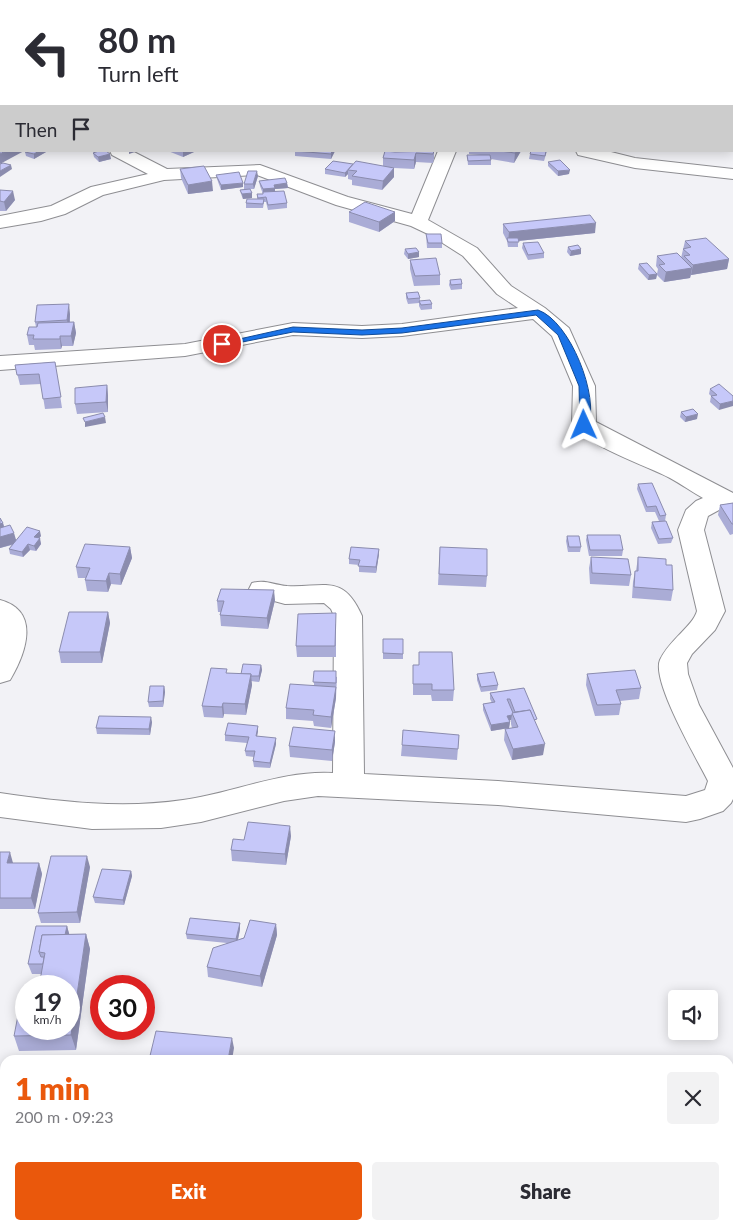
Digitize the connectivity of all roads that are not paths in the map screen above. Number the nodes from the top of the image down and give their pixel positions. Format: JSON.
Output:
{"nodes":[{"id":1,"x":120,"y":152,"type":"edge"},
{"id":2,"x":447,"y":152,"type":"edge"},
{"id":3,"x":588,"y":152,"type":"edge"},
{"id":4,"x":733,"y":174,"type":"edge"},
{"id":5,"x":164,"y":175,"type":"junction"},
{"id":6,"x":0,"y":222,"type":"edge"},
{"id":7,"x":418,"y":222,"type":"junction"},
{"id":8,"x":538,"y":312,"type":"junction"},
{"id":9,"x":0,"y":363,"type":"edge"},
{"id":10,"x":729,"y":501,"type":"edge"},
{"id":11,"x":262,"y":589,"type":"edge"},
{"id":12,"x":0,"y":609,"type":"edge"},
{"id":13,"x":0,"y":673,"type":"edge"},
{"id":14,"x":349,"y":785,"type":"junction"},
{"id":15,"x":725,"y":799,"type":"edge"},
{"id":16,"x":6,"y":811,"type":"edge"}],
"edges":[{"from":1,"to":5,"type":"street"},
{"from":2,"to":7,"type":"street"},
{"from":3,"to":4,"type":"street"},
{"from":5,"to":6,"type":"street"},
{"from":5,"to":7,"type":"street"},
{"from":7,"to":8,"type":"street"},
{"from":8,"to":9,"type":"street"},
{"from":8,"to":10,"type":"street"},
{"from":10,"to":15,"type":"street"},
{"from":11,"to":14,"type":"street"},
{"from":12,"to":13,"type":"street"},
{"from":14,"to":15,"type":"street"},
{"from":14,"to":16,"type":"street"}]}
